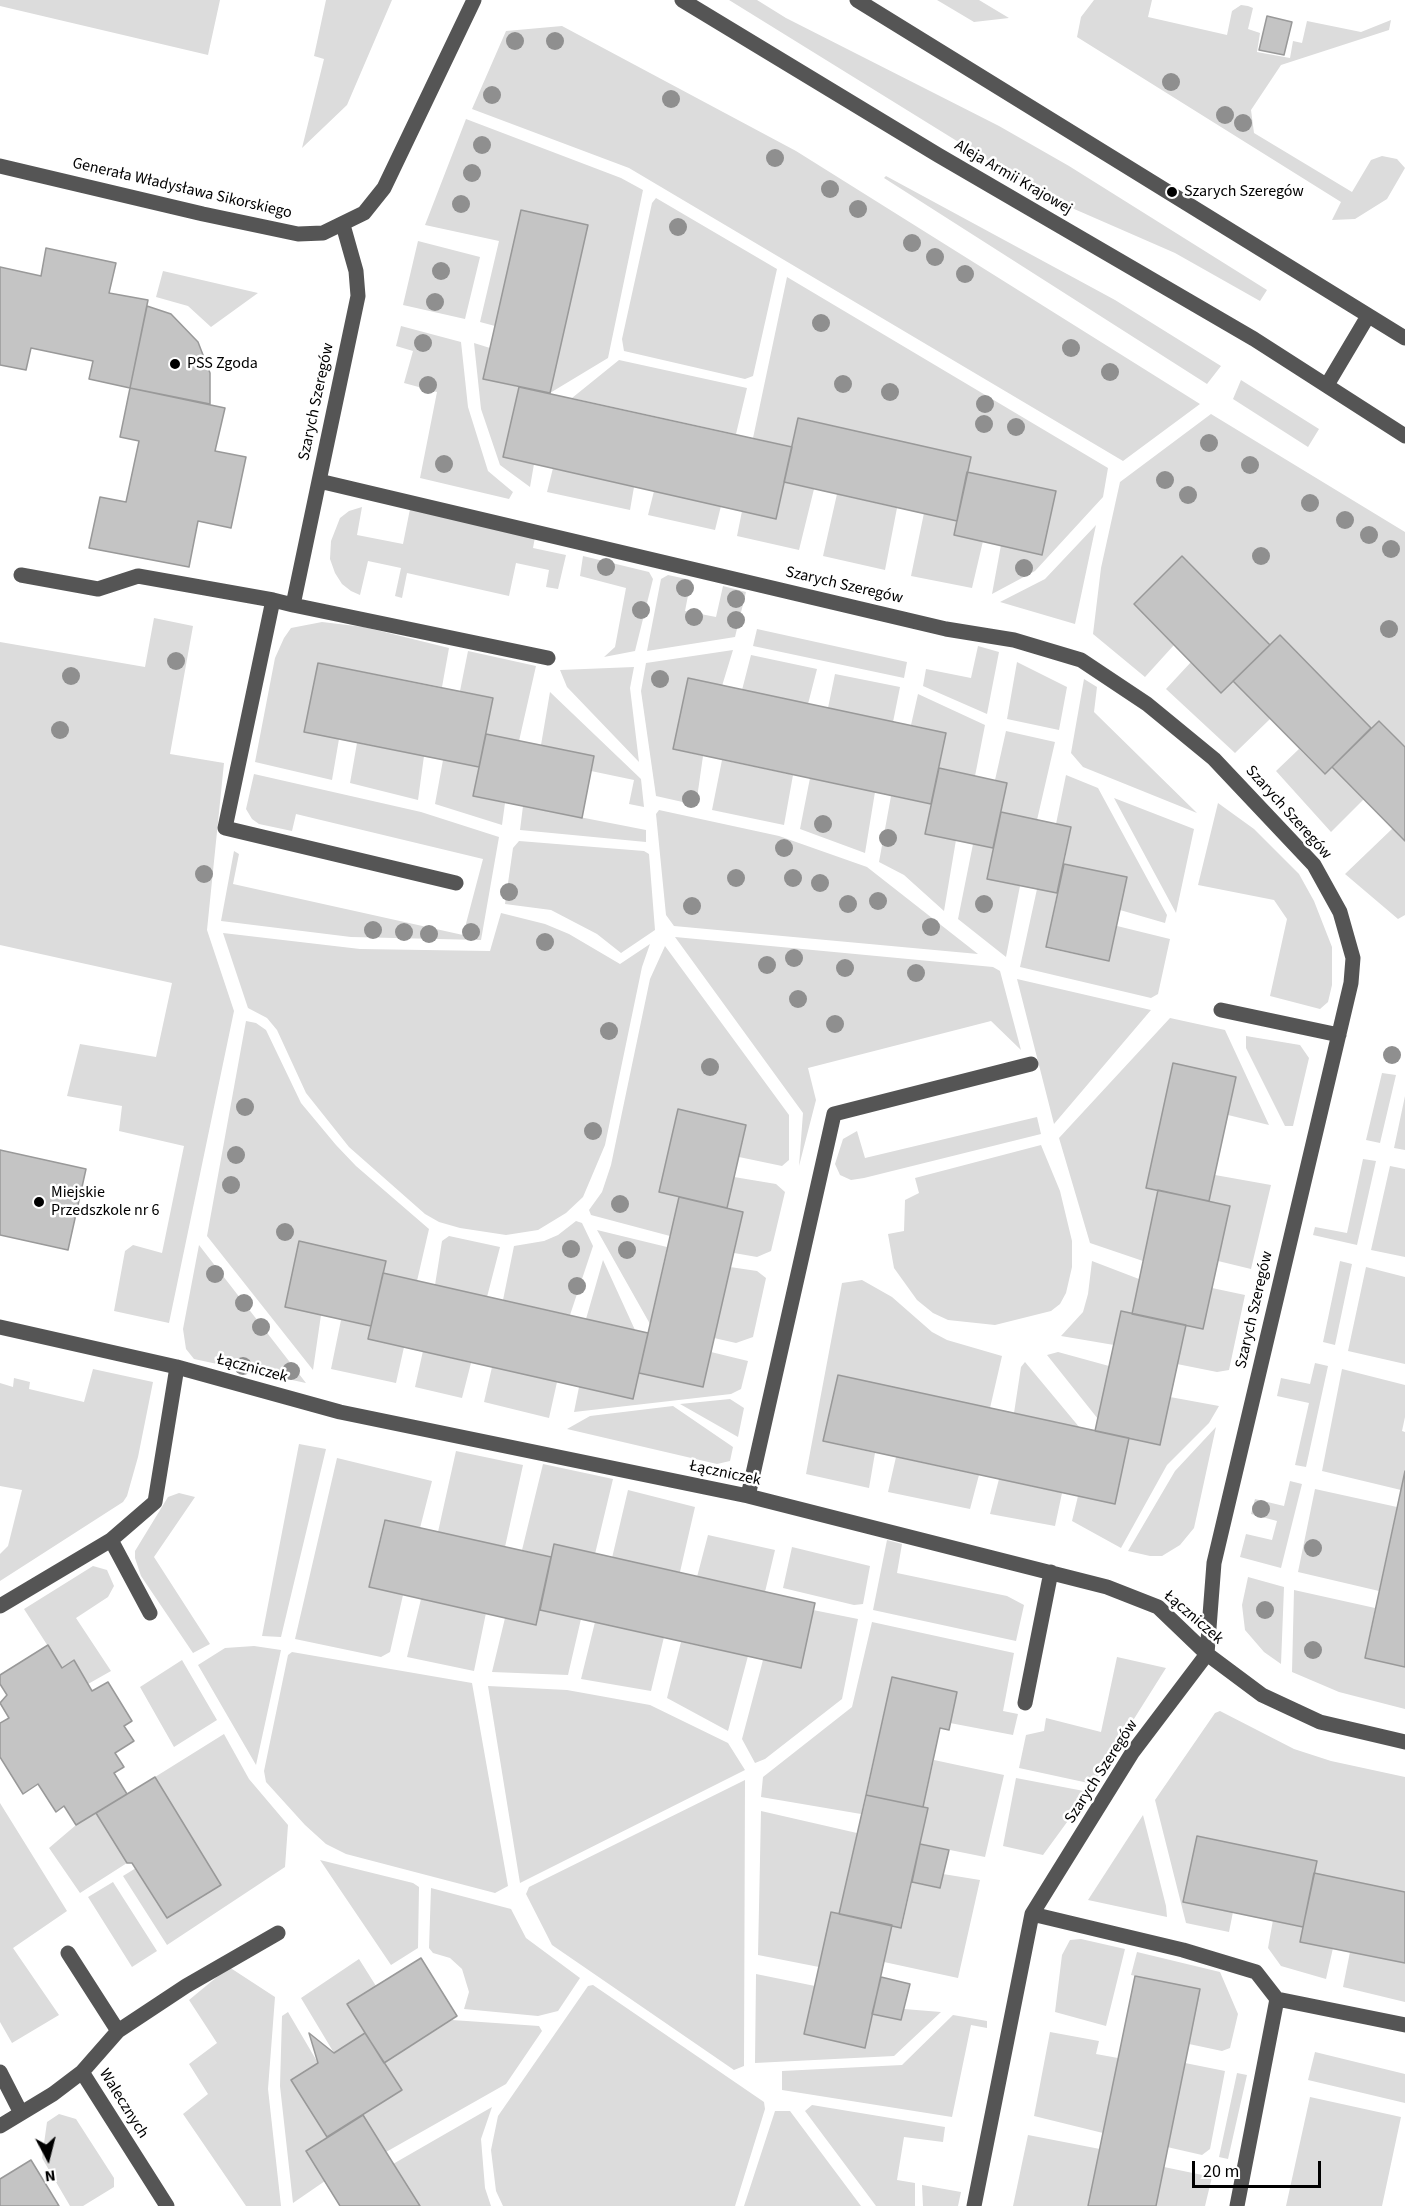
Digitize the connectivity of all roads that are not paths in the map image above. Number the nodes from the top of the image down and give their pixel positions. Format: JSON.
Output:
{"nodes":[{"id":1,"x":474,"y":0,"type":"edge"},
{"id":2,"x":682,"y":0,"type":"edge"},
{"id":3,"x":857,"y":0,"type":"edge"},
{"id":4,"x":0,"y":166,"type":"edge"},
{"id":5,"x":343,"y":225,"type":"junction"},
{"id":6,"x":1368,"y":316,"type":"junction"},
{"id":7,"x":1405,"y":338,"type":"edge"},
{"id":8,"x":1327,"y":385,"type":"junction"},
{"id":9,"x":1405,"y":436,"type":"edge"},
{"id":10,"x":319,"y":481,"type":"junction"},
{"id":11,"x":21,"y":575,"type":"dead end"},
{"id":12,"x":273,"y":600,"type":"junction"},
{"id":13,"x":293,"y":604,"type":"junction"},
{"id":14,"x":548,"y":658,"type":"dead end"},
{"id":15,"x":456,"y":883,"type":"dead end"},
{"id":16,"x":1221,"y":1010,"type":"dead end"},
{"id":17,"x":1339,"y":1035,"type":"junction"},
{"id":18,"x":1031,"y":1064,"type":"dead end"},
{"id":19,"x":0,"y":1327,"type":"edge"},
{"id":20,"x":177,"y":1367,"type":"junction"},
{"id":21,"x":748,"y":1496,"type":"junction"},
{"id":22,"x":111,"y":1540,"type":"junction"},
{"id":23,"x":1051,"y":1572,"type":"junction"},
{"id":24,"x":0,"y":1606,"type":"edge"},
{"id":25,"x":150,"y":1613,"type":"dead end"},
{"id":26,"x":1207,"y":1654,"type":"junction"},
{"id":27,"x":1025,"y":1703,"type":"dead end"},
{"id":28,"x":1405,"y":1742,"type":"edge"},
{"id":29,"x":1032,"y":1914,"type":"junction"},
{"id":30,"x":278,"y":1933,"type":"dead end"},
{"id":31,"x":68,"y":1953,"type":"dead end"},
{"id":32,"x":1277,"y":1999,"type":"junction"},
{"id":33,"x":1405,"y":2025,"type":"edge"},
{"id":34,"x":118,"y":2031,"type":"junction"},
{"id":35,"x":0,"y":2072,"type":"edge"},
{"id":36,"x":82,"y":2072,"type":"junction"},
{"id":37,"x":21,"y":2113,"type":"junction"},
{"id":38,"x":0,"y":2126,"type":"edge"},
{"id":39,"x":167,"y":2206,"type":"edge"},
{"id":40,"x":974,"y":2206,"type":"edge"},
{"id":41,"x":1237,"y":2206,"type":"edge"}],
"edges":[{"from":1,"to":5,"type":"street","name":"Generała Władysława Sikorskiego"},
{"from":2,"to":8,"type":"street","name":"Aleja Armii Krajowej"},
{"from":3,"to":6,"type":"street"},
{"from":4,"to":5,"type":"street","name":"Generała Władysława Sikorskiego"},
{"from":5,"to":10,"type":"street","name":"Szarych Szeregów"},
{"from":6,"to":7,"type":"street"},
{"from":6,"to":8,"type":"street"},
{"from":8,"to":9,"type":"street","name":"Aleja Armii Krajowej"},
{"from":10,"to":13,"type":"street"},
{"from":10,"to":17,"type":"street","name":"Szarych Szeregów"},
{"from":11,"to":12,"type":"street"},
{"from":12,"to":13,"type":"street"},
{"from":12,"to":15,"type":"street"},
{"from":13,"to":14,"type":"street"},
{"from":16,"to":17,"type":"street"},
{"from":17,"to":26,"type":"street","name":"Szarych Szeregów"},
{"from":18,"to":21,"type":"street"},
{"from":19,"to":20,"type":"street","name":"Łączniczek"},
{"from":20,"to":21,"type":"street","name":"Łączniczek"},
{"from":20,"to":22,"type":"street"},
{"from":21,"to":23,"type":"street","name":"Łączniczek"},
{"from":22,"to":24,"type":"street"},
{"from":22,"to":25,"type":"street"},
{"from":23,"to":26,"type":"street","name":"Łączniczek"},
{"from":23,"to":27,"type":"street"},
{"from":26,"to":28,"type":"street","name":"Łączniczek"},
{"from":26,"to":29,"type":"street","name":"Szarych Szeregów"},
{"from":29,"to":32,"type":"street"},
{"from":29,"to":40,"type":"street","name":"Szarych Szeregów"},
{"from":30,"to":34,"type":"street"},
{"from":31,"to":34,"type":"street"},
{"from":32,"to":33,"type":"street"},
{"from":32,"to":41,"type":"street"},
{"from":34,"to":36,"type":"street"},
{"from":35,"to":37,"type":"street"},
{"from":36,"to":37,"type":"street","name":"Walecznych"},
{"from":36,"to":39,"type":"street","name":"Walecznych"},
{"from":37,"to":38,"type":"street","name":"Walecznych"}]}
